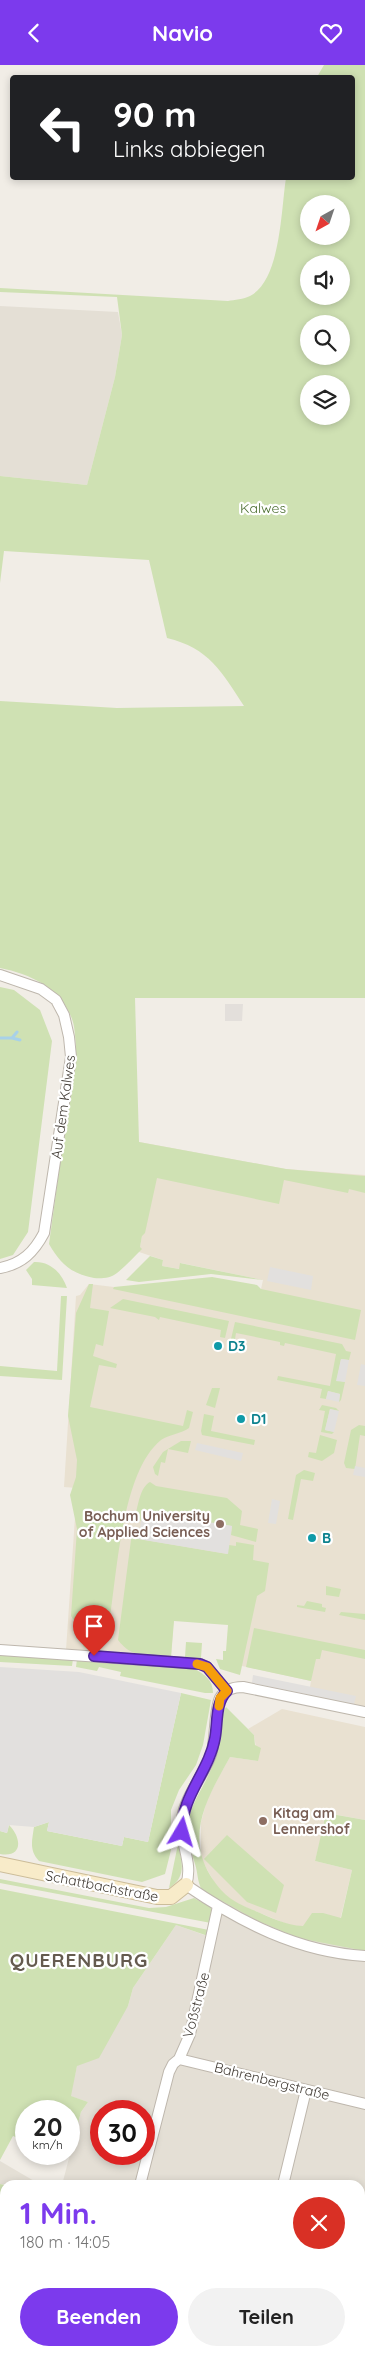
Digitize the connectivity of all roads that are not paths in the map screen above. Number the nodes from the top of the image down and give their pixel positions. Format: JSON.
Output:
{"nodes":[{"id":1,"x":0,"y":975,"type":"edge"},
{"id":2,"x":0,"y":1268,"type":"edge"},
{"id":3,"x":0,"y":1650,"type":"edge"},
{"id":4,"x":227,"y":1691,"type":"junction"},
{"id":5,"x":365,"y":1712,"type":"edge"},
{"id":6,"x":0,"y":1864,"type":"edge"},
{"id":7,"x":0,"y":1869,"type":"edge"},
{"id":8,"x":19,"y":1869,"type":"junction"},
{"id":9,"x":186,"y":1885,"type":"junction"},
{"id":10,"x":218,"y":1906,"type":"junction"},
{"id":11,"x":365,"y":1956,"type":"edge"},
{"id":12,"x":179,"y":2059,"type":"junction"},
{"id":13,"x":306,"y":2090,"type":"junction"},
{"id":14,"x":365,"y":2105,"type":"edge"},
{"id":15,"x":141,"y":2180,"type":"edge"},
{"id":16,"x":284,"y":2180,"type":"edge"}],
"edges":[{"from":1,"to":2,"type":"street","name":"Auf dem Kalwes"},
{"from":3,"to":4,"type":"street"},
{"from":4,"to":5,"type":"street"},
{"from":4,"to":9,"type":"street"},
{"from":6,"to":8,"type":"street","name":"Schattbachstraße"},
{"from":7,"to":8,"type":"street","name":"Schattbachstraße"},
{"from":8,"to":9,"type":"street","name":"Schattbachstraße"},
{"from":9,"to":10,"type":"street"},
{"from":10,"to":11,"type":"street"},
{"from":10,"to":12,"type":"street","name":"Voßstraße"},
{"from":12,"to":13,"type":"street","name":"Bahrenbergstraße"},
{"from":12,"to":15,"type":"street","name":"Voßstraße"},
{"from":13,"to":14,"type":"street","name":"Bahrenbergstraße"},
{"from":13,"to":16,"type":"street"}]}
